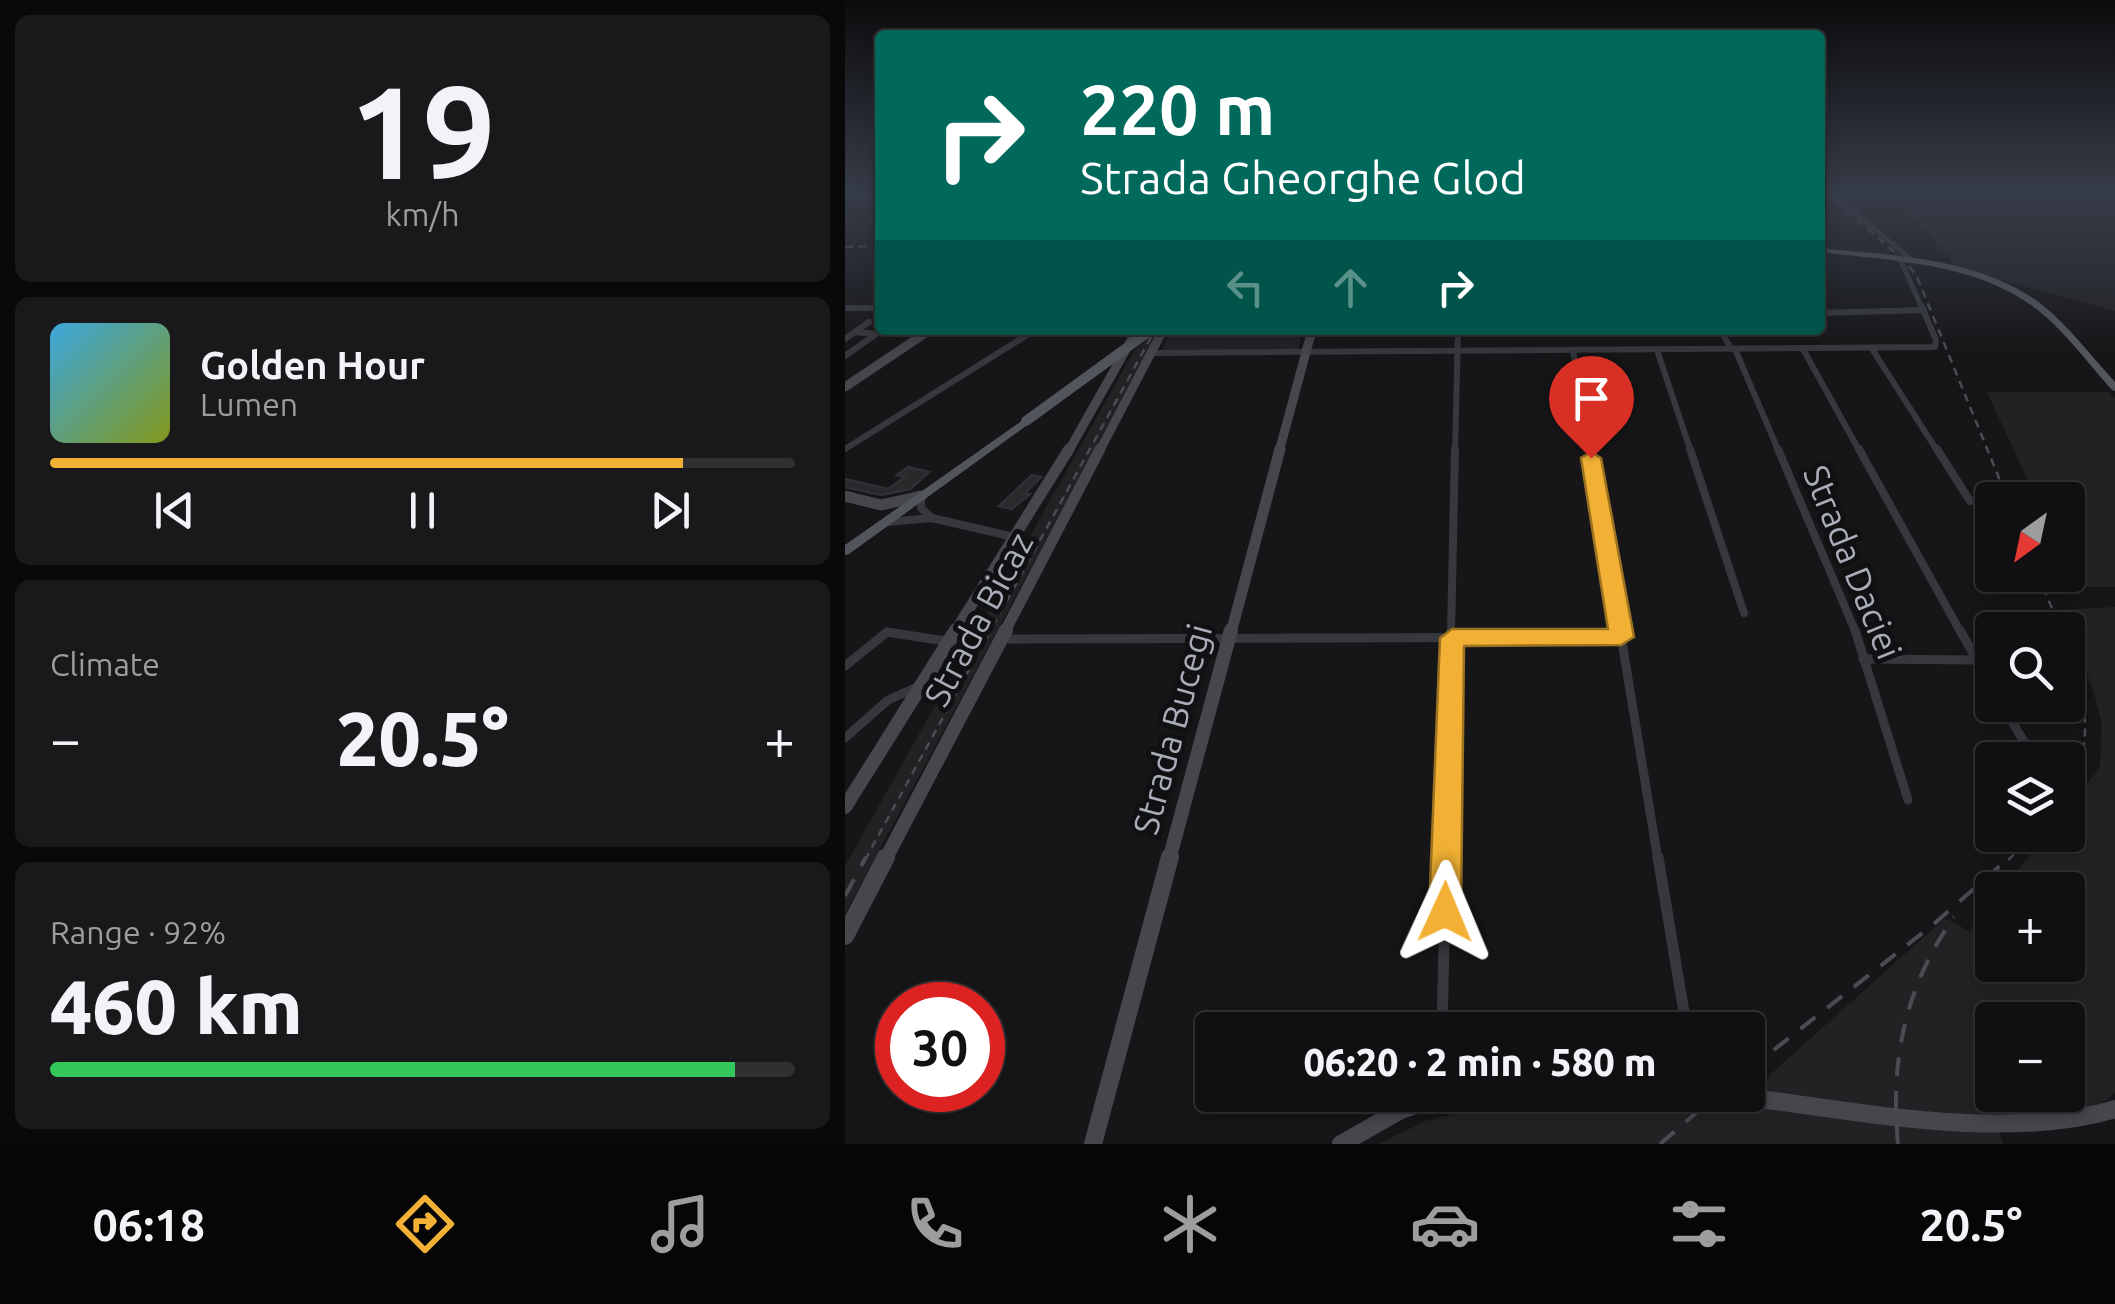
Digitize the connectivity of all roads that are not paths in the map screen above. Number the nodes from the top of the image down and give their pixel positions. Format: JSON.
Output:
{"nodes":[{"id":1,"x":1889,"y":245,"type":"edge"},
{"id":2,"x":1825,"y":251,"type":"edge"},
{"id":3,"x":1908,"y":262,"type":"junction"},
{"id":4,"x":845,"y":308,"type":"edge"},
{"id":5,"x":875,"y":308,"type":"edge"},
{"id":6,"x":1924,"y":310,"type":"junction"},
{"id":7,"x":1825,"y":313,"type":"edge"},
{"id":8,"x":869,"y":322,"type":"dead end"},
{"id":9,"x":855,"y":332,"type":"junction"},
{"id":10,"x":875,"y":334,"type":"edge"},
{"id":11,"x":875,"y":335,"type":"edge"},
{"id":12,"x":922,"y":335,"type":"edge"},
{"id":13,"x":1027,"y":335,"type":"edge"},
{"id":14,"x":1134,"y":335,"type":"edge"},
{"id":15,"x":1144,"y":335,"type":"edge"},
{"id":16,"x":1160,"y":335,"type":"edge"},
{"id":17,"x":1312,"y":335,"type":"edge"},
{"id":18,"x":1458,"y":335,"type":"edge"},
{"id":19,"x":1724,"y":335,"type":"edge"},
{"id":20,"x":845,"y":339,"type":"edge"},
{"id":21,"x":1733,"y":349,"type":"junction"},
{"id":22,"x":1803,"y":349,"type":"junction"},
{"id":23,"x":1872,"y":349,"type":"junction"},
{"id":24,"x":1573,"y":350,"type":"junction"},
{"id":25,"x":1657,"y":350,"type":"junction"},
{"id":26,"x":1307,"y":352,"type":"junction"},
{"id":27,"x":1459,"y":352,"type":"junction"},
{"id":28,"x":1151,"y":353,"type":"junction"},
{"id":29,"x":845,"y":356,"type":"edge"},
{"id":30,"x":847,"y":384,"type":"edge"},
{"id":31,"x":2115,"y":388,"type":"edge"},
{"id":32,"x":845,"y":449,"type":"edge"},
{"id":33,"x":845,"y":496,"type":"edge"},
{"id":34,"x":921,"y":496,"type":"junction"},
{"id":35,"x":1970,"y":501,"type":"dead end"},
{"id":36,"x":881,"y":505,"type":"junction"},
{"id":37,"x":932,"y":518,"type":"junction"},
{"id":38,"x":884,"y":522,"type":"junction"},
{"id":39,"x":1015,"y":538,"type":"junction"},
{"id":40,"x":845,"y":551,"type":"edge"},
{"id":41,"x":1744,"y":612,"type":"dead end"},
{"id":42,"x":1621,"y":637,"type":"junction"},
{"id":43,"x":1001,"y":638,"type":"junction"},
{"id":44,"x":1452,"y":638,"type":"junction"},
{"id":45,"x":1227,"y":639,"type":"junction"},
{"id":46,"x":945,"y":641,"type":"junction"},
{"id":47,"x":1975,"y":656,"type":"edge"},
{"id":48,"x":1863,"y":659,"type":"junction"},
{"id":49,"x":1975,"y":660,"type":"edge"},
{"id":50,"x":845,"y":666,"type":"edge"},
{"id":51,"x":917,"y":687,"type":"junction"},
{"id":52,"x":845,"y":738,"type":"edge"},
{"id":53,"x":1908,"y":800,"type":"dead end"},
{"id":54,"x":845,"y":808,"type":"edge"},
{"id":55,"x":845,"y":936,"type":"edge"},
{"id":56,"x":1442,"y":1012,"type":"edge"},
{"id":57,"x":1684,"y":1012,"type":"edge"},
{"id":58,"x":1765,"y":1098,"type":"edge"},
{"id":59,"x":2115,"y":1108,"type":"edge"},
{"id":60,"x":1397,"y":1112,"type":"edge"},
{"id":61,"x":1093,"y":1144,"type":"edge"},
{"id":62,"x":1341,"y":1144,"type":"edge"}],
"edges":[{"from":1,"to":3,"type":"street"},
{"from":2,"to":3,"type":"main road"},
{"from":3,"to":6,"type":"street"},
{"from":3,"to":31,"type":"main road"},
{"from":4,"to":5,"type":"street"},
{"from":6,"to":7,"type":"street"},
{"from":6,"to":23,"type":"street"},
{"from":8,"to":9,"type":"street"},
{"from":9,"to":10,"type":"street"},
{"from":9,"to":20,"type":"street"},
{"from":11,"to":29,"type":"street"},
{"from":12,"to":30,"type":"street"},
{"from":13,"to":32,"type":"street"},
{"from":14,"to":39,"type":"street"},
{"from":15,"to":34,"type":"main road","bridge":true},
{"from":16,"to":28,"type":"street","name":"Strada Bicaz"},
{"from":17,"to":26,"type":"street","name":"Strada Bucegi"},
{"from":18,"to":27,"type":"street"},
{"from":19,"to":21,"type":"street","name":"Strada Daciei"},
{"from":21,"to":22,"type":"street"},
{"from":21,"to":25,"type":"street"},
{"from":21,"to":48,"type":"street","name":"Strada Daciei"},
{"from":22,"to":23,"type":"street"},
{"from":22,"to":47,"type":"street"},
{"from":23,"to":35,"type":"street"},
{"from":24,"to":25,"type":"street"},
{"from":24,"to":27,"type":"street"},
{"from":24,"to":42,"type":"street"},
{"from":25,"to":41,"type":"street"},
{"from":26,"to":27,"type":"street"},
{"from":26,"to":28,"type":"street"},
{"from":26,"to":45,"type":"street","name":"Strada Bucegi"},
{"from":27,"to":44,"type":"street"},
{"from":28,"to":43,"type":"street","name":"Strada Bicaz"},
{"from":33,"to":36,"type":"street"},
{"from":34,"to":36,"type":"street"},
{"from":34,"to":37,"type":"street"},
{"from":34,"to":38,"type":"main road"},
{"from":36,"to":38,"type":"street"},
{"from":37,"to":38,"type":"street"},
{"from":37,"to":39,"type":"street"},
{"from":38,"to":40,"type":"main road"},
{"from":39,"to":46,"type":"street"},
{"from":42,"to":44,"type":"street"},
{"from":42,"to":57,"type":"street"},
{"from":43,"to":45,"type":"street"},
{"from":43,"to":55,"type":"street","name":"Strada Bicaz"},
{"from":44,"to":45,"type":"street"},
{"from":44,"to":56,"type":"street"},
{"from":45,"to":61,"type":"street","name":"Strada Bucegi"},
{"from":46,"to":50,"type":"street"},
{"from":46,"to":51,"type":"street"},
{"from":48,"to":49,"type":"street"},
{"from":48,"to":53,"type":"street","name":"Strada Daciei"},
{"from":51,"to":52,"type":"street"},
{"from":51,"to":54,"type":"street"},
{"from":58,"to":59,"type":"street"},
{"from":60,"to":62,"type":"street"}]}
